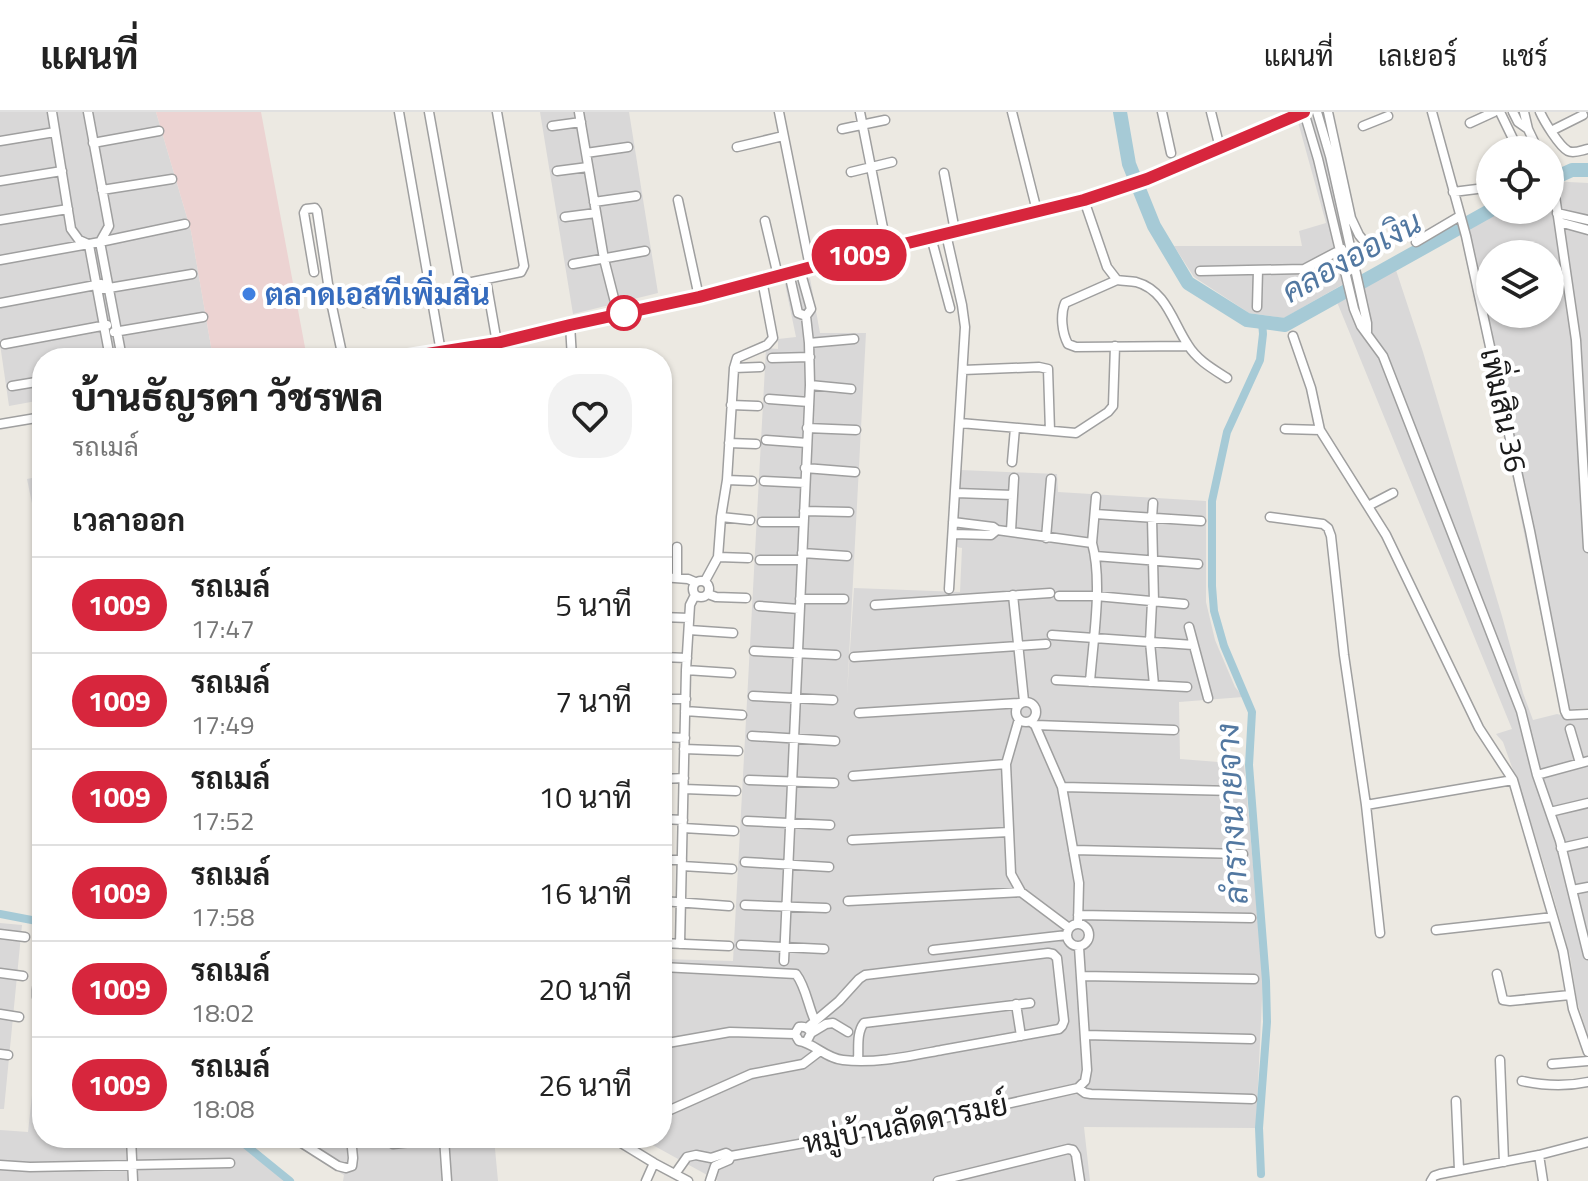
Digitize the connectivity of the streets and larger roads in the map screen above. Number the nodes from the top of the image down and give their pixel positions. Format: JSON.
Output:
{"nodes":[{"id":1,"x":52,"y":112,"type":"edge"},
{"id":2,"x":88,"y":112,"type":"edge"},
{"id":3,"x":399,"y":112,"type":"edge"},
{"id":4,"x":429,"y":112,"type":"edge"},
{"id":5,"x":497,"y":112,"type":"edge"},
{"id":6,"x":779,"y":112,"type":"edge"},
{"id":7,"x":860,"y":112,"type":"edge"},
{"id":8,"x":1012,"y":112,"type":"edge"},
{"id":9,"x":1162,"y":112,"type":"edge"},
{"id":10,"x":1211,"y":112,"type":"edge"},
{"id":11,"x":1317,"y":112,"type":"edge"},
{"id":12,"x":1328,"y":112,"type":"edge"},
{"id":13,"x":1432,"y":112,"type":"edge"},
{"id":14,"x":1497,"y":112,"type":"edge"},
{"id":15,"x":1513,"y":112,"type":"edge"},
{"id":16,"x":1524,"y":112,"type":"edge"},
{"id":17,"x":1540,"y":112,"type":"edge"},
{"id":18,"x":1301,"y":113,"type":"edge"},
{"id":19,"x":1583,"y":115,"type":"dead end"},
{"id":20,"x":1374,"y":116,"type":"edge"},
{"id":21,"x":1388,"y":116,"type":"dead end"},
{"id":22,"x":580,"y":117,"type":"edge"},
{"id":23,"x":885,"y":120,"type":"dead end"},
{"id":24,"x":1470,"y":123,"type":"dead end"},
{"id":25,"x":863,"y":124,"type":"junction"},
{"id":26,"x":552,"y":126,"type":"dead end"},
{"id":27,"x":1363,"y":126,"type":"dead end"},
{"id":28,"x":842,"y":129,"type":"dead end"},
{"id":29,"x":1528,"y":129,"type":"junction"},
{"id":30,"x":159,"y":131,"type":"dead end"},
{"id":31,"x":1551,"y":131,"type":"junction"},
{"id":32,"x":55,"y":132,"type":"junction"},
{"id":33,"x":783,"y":136,"type":"junction"},
{"id":34,"x":1511,"y":136,"type":"edge"},
{"id":35,"x":1531,"y":136,"type":"edge"},
{"id":36,"x":0,"y":141,"type":"edge"},
{"id":37,"x":93,"y":143,"type":"junction"},
{"id":38,"x":628,"y":147,"type":"dead end"},
{"id":39,"x":737,"y":147,"type":"dead end"},
{"id":40,"x":1220,"y":148,"type":"junction"},
{"id":41,"x":1588,"y":149,"type":"edge"},
{"id":42,"x":586,"y":153,"type":"junction"},
{"id":43,"x":1171,"y":153,"type":"dead end"},
{"id":44,"x":892,"y":162,"type":"dead end"},
{"id":45,"x":588,"y":167,"type":"junction"},
{"id":46,"x":872,"y":167,"type":"junction"},
{"id":47,"x":62,"y":171,"type":"junction"},
{"id":48,"x":557,"y":171,"type":"dead end"},
{"id":49,"x":851,"y":172,"type":"dead end"},
{"id":50,"x":944,"y":173,"type":"dead end"},
{"id":51,"x":172,"y":179,"type":"dead end"},
{"id":52,"x":0,"y":181,"type":"edge"},
{"id":53,"x":1476,"y":189,"type":"edge"},
{"id":54,"x":102,"y":190,"type":"junction"},
{"id":55,"x":1453,"y":192,"type":"junction"},
{"id":56,"x":636,"y":196,"type":"dead end"},
{"id":57,"x":678,"y":200,"type":"dead end"},
{"id":58,"x":1084,"y":200,"type":"junction"},
{"id":59,"x":594,"y":202,"type":"junction"},
{"id":60,"x":68,"y":209,"type":"junction"},
{"id":61,"x":1037,"y":211,"type":"junction"},
{"id":62,"x":596,"y":213,"type":"junction"},
{"id":63,"x":565,"y":217,"type":"dead end"},
{"id":64,"x":1461,"y":217,"type":"junction"},
{"id":65,"x":1564,"y":218,"type":"edge"},
{"id":66,"x":0,"y":220,"type":"edge"},
{"id":67,"x":1564,"y":220,"type":"edge"},
{"id":68,"x":1588,"y":220,"type":"edge"},
{"id":69,"x":765,"y":221,"type":"dead end"},
{"id":70,"x":185,"y":224,"type":"dead end"},
{"id":71,"x":1559,"y":224,"type":"edge"},
{"id":72,"x":1588,"y":230,"type":"edge"},
{"id":73,"x":951,"y":232,"type":"junction"},
{"id":74,"x":931,"y":237,"type":"junction"},
{"id":75,"x":100,"y":242,"type":"junction"},
{"id":76,"x":1416,"y":242,"type":"dead end"},
{"id":77,"x":89,"y":245,"type":"junction"},
{"id":78,"x":1350,"y":246,"type":"junction"},
{"id":79,"x":1368,"y":246,"type":"dead end"},
{"id":80,"x":887,"y":248,"type":"junction"},
{"id":81,"x":1340,"y":250,"type":"junction"},
{"id":82,"x":645,"y":251,"type":"dead end"},
{"id":83,"x":604,"y":259,"type":"junction"},
{"id":84,"x":0,"y":260,"type":"edge"},
{"id":85,"x":573,"y":264,"type":"dead end"},
{"id":86,"x":810,"y":267,"type":"junction"},
{"id":87,"x":800,"y":270,"type":"junction"},
{"id":88,"x":1258,"y":270,"type":"junction"},
{"id":89,"x":1200,"y":271,"type":"dead end"},
{"id":90,"x":314,"y":272,"type":"dead end"},
{"id":91,"x":789,"y":273,"type":"junction"},
{"id":92,"x":192,"y":274,"type":"dead end"},
{"id":93,"x":778,"y":276,"type":"junction"},
{"id":94,"x":486,"y":280,"type":"junction"},
{"id":95,"x":762,"y":280,"type":"junction"},
{"id":96,"x":1117,"y":280,"type":"junction"},
{"id":97,"x":102,"y":286,"type":"junction"},
{"id":98,"x":430,"y":291,"type":"junction"},
{"id":99,"x":699,"y":297,"type":"junction"},
{"id":100,"x":0,"y":303,"type":"edge"},
{"id":101,"x":365,"y":303,"type":"dead end"},
{"id":102,"x":1257,"y":307,"type":"dead end"},
{"id":103,"x":950,"y":308,"type":"dead end"},
{"id":104,"x":1358,"y":308,"type":"junction"},
{"id":105,"x":618,"y":314,"type":"junction"},
{"id":106,"x":806,"y":316,"type":"junction"},
{"id":107,"x":203,"y":317,"type":"dead end"},
{"id":108,"x":570,"y":325,"type":"junction"},
{"id":109,"x":115,"y":328,"type":"junction"},
{"id":110,"x":105,"y":329,"type":"junction"},
{"id":111,"x":1293,"y":336,"type":"dead end"},
{"id":112,"x":854,"y":339,"type":"dead end"},
{"id":113,"x":497,"y":343,"type":"junction"},
{"id":114,"x":809,"y":343,"type":"junction"},
{"id":115,"x":5,"y":344,"type":"dead end"},
{"id":116,"x":482,"y":346,"type":"joint"},
{"id":117,"x":1115,"y":346,"type":"junction"},
{"id":118,"x":1188,"y":346,"type":"junction"},
{"id":119,"x":108,"y":348,"type":"edge"},
{"id":120,"x":120,"y":348,"type":"edge"},
{"id":121,"x":341,"y":348,"type":"edge"},
{"id":122,"x":440,"y":348,"type":"edge"},
{"id":123,"x":468,"y":348,"type":"edge"},
{"id":124,"x":571,"y":348,"type":"edge"},
{"id":125,"x":810,"y":357,"type":"junction"},
{"id":126,"x":772,"y":358,"type":"dead end"},
{"id":127,"x":760,"y":367,"type":"dead end"},
{"id":128,"x":734,"y":368,"type":"junction"},
{"id":129,"x":963,"y":370,"type":"junction"},
{"id":130,"x":1227,"y":378,"type":"dead end"},
{"id":131,"x":32,"y":383,"type":"edge"},
{"id":132,"x":810,"y":385,"type":"junction"},
{"id":133,"x":12,"y":386,"type":"dead end"},
{"id":134,"x":851,"y":389,"type":"dead end"},
{"id":135,"x":769,"y":399,"type":"dead end"},
{"id":136,"x":809,"y":402,"type":"junction"},
{"id":137,"x":731,"y":405,"type":"junction"},
{"id":138,"x":758,"y":406,"type":"dead end"},
{"id":139,"x":32,"y":419,"type":"edge"},
{"id":140,"x":960,"y":423,"type":"junction"},
{"id":141,"x":0,"y":424,"type":"edge"},
{"id":142,"x":807,"y":428,"type":"junction"},
{"id":143,"x":1015,"y":428,"type":"junction"},
{"id":144,"x":1285,"y":429,"type":"dead end"},
{"id":145,"x":856,"y":430,"type":"dead end"},
{"id":146,"x":1320,"y":430,"type":"junction"},
{"id":147,"x":1050,"y":431,"type":"junction"},
{"id":148,"x":766,"y":440,"type":"dead end"},
{"id":149,"x":729,"y":443,"type":"junction"},
{"id":150,"x":807,"y":443,"type":"junction"},
{"id":151,"x":756,"y":444,"type":"dead end"},
{"id":152,"x":1012,"y":462,"type":"dead end"},
{"id":153,"x":805,"y":468,"type":"junction"},
{"id":154,"x":855,"y":472,"type":"dead end"},
{"id":155,"x":1014,"y":478,"type":"dead end"},
{"id":156,"x":1051,"y":479,"type":"dead end"},
{"id":157,"x":727,"y":480,"type":"junction"},
{"id":158,"x":752,"y":481,"type":"dead end"},
{"id":159,"x":764,"y":481,"type":"dead end"},
{"id":160,"x":805,"y":483,"type":"junction"},
{"id":161,"x":956,"y":493,"type":"junction"},
{"id":162,"x":1393,"y":493,"type":"dead end"},
{"id":163,"x":1013,"y":495,"type":"junction"},
{"id":164,"x":1096,"y":497,"type":"dead end"},
{"id":165,"x":1153,"y":503,"type":"dead end"},
{"id":166,"x":1368,"y":506,"type":"junction"},
{"id":167,"x":804,"y":511,"type":"junction"},
{"id":168,"x":849,"y":512,"type":"dead end"},
{"id":169,"x":1587,"y":512,"type":"edge"},
{"id":170,"x":1095,"y":514,"type":"junction"},
{"id":171,"x":721,"y":517,"type":"junction"},
{"id":172,"x":1270,"y":517,"type":"dead end"},
{"id":173,"x":1152,"y":518,"type":"junction"},
{"id":174,"x":750,"y":520,"type":"dead end"},
{"id":175,"x":1201,"y":521,"type":"dead end"},
{"id":176,"x":762,"y":522,"type":"dead end"},
{"id":177,"x":803,"y":522,"type":"junction"},
{"id":178,"x":953,"y":522,"type":"junction"},
{"id":179,"x":997,"y":530,"type":"junction"},
{"id":180,"x":1011,"y":531,"type":"junction"},
{"id":181,"x":953,"y":534,"type":"junction"},
{"id":182,"x":1046,"y":538,"type":"junction"},
{"id":183,"x":1092,"y":543,"type":"junction"},
{"id":184,"x":677,"y":547,"type":"dead end"},
{"id":185,"x":1588,"y":548,"type":"edge"},
{"id":186,"x":847,"y":556,"type":"dead end"},
{"id":187,"x":1095,"y":556,"type":"junction"},
{"id":188,"x":718,"y":557,"type":"junction"},
{"id":189,"x":802,"y":557,"type":"junction"},
{"id":190,"x":748,"y":558,"type":"dead end"},
{"id":191,"x":760,"y":560,"type":"dead end"},
{"id":192,"x":1152,"y":561,"type":"junction"},
{"id":193,"x":1198,"y":564,"type":"dead end"},
{"id":194,"x":672,"y":578,"type":"edge"},
{"id":195,"x":677,"y":578,"type":"junction"},
{"id":196,"x":705,"y":581,"type":"junction"},
{"id":197,"x":695,"y":582,"type":"junction"},
{"id":198,"x":949,"y":589,"type":"dead end"},
{"id":199,"x":708,"y":594,"type":"junction"},
{"id":200,"x":695,"y":595,"type":"junction"},
{"id":201,"x":1013,"y":595,"type":"junction"},
{"id":202,"x":1096,"y":596,"type":"junction"},
{"id":203,"x":746,"y":598,"type":"dead end"},
{"id":204,"x":800,"y":599,"type":"junction"},
{"id":205,"x":844,"y":599,"type":"dead end"},
{"id":206,"x":1153,"y":602,"type":"junction"},
{"id":207,"x":1184,"y":604,"type":"dead end"},
{"id":208,"x":875,"y":605,"type":"dead end"},
{"id":209,"x":759,"y":606,"type":"dead end"},
{"id":210,"x":799,"y":609,"type":"junction"},
{"id":211,"x":672,"y":617,"type":"edge"},
{"id":212,"x":689,"y":618,"type":"junction"},
{"id":213,"x":1189,"y":627,"type":"dead end"},
{"id":214,"x":689,"y":630,"type":"junction"},
{"id":215,"x":733,"y":633,"type":"dead end"},
{"id":216,"x":1052,"y":635,"type":"dead end"},
{"id":217,"x":1093,"y":638,"type":"junction"},
{"id":218,"x":1150,"y":642,"type":"junction"},
{"id":219,"x":1046,"y":644,"type":"dead end"},
{"id":220,"x":1019,"y":645,"type":"junction"},
{"id":221,"x":1193,"y":645,"type":"junction"},
{"id":222,"x":754,"y":651,"type":"dead end"},
{"id":223,"x":797,"y":653,"type":"junction"},
{"id":224,"x":836,"y":655,"type":"dead end"},
{"id":225,"x":672,"y":657,"type":"edge"},
{"id":226,"x":854,"y":657,"type":"dead end"},
{"id":227,"x":687,"y":658,"type":"junction"},
{"id":228,"x":686,"y":670,"type":"junction"},
{"id":229,"x":731,"y":673,"type":"dead end"},
{"id":230,"x":1056,"y":680,"type":"dead end"},
{"id":231,"x":1090,"y":682,"type":"junction"},
{"id":232,"x":1154,"y":685,"type":"junction"},
{"id":233,"x":1187,"y":687,"type":"dead end"},
{"id":234,"x":753,"y":696,"type":"dead end"},
{"id":235,"x":1208,"y":698,"type":"dead end"},
{"id":236,"x":672,"y":699,"type":"edge"},
{"id":237,"x":686,"y":699,"type":"junction"},
{"id":238,"x":795,"y":699,"type":"junction"},
{"id":239,"x":833,"y":700,"type":"dead end"},
{"id":240,"x":1022,"y":702,"type":"junction"},
{"id":241,"x":685,"y":711,"type":"junction"},
{"id":242,"x":859,"y":713,"type":"dead end"},
{"id":243,"x":1588,"y":714,"type":"edge"},
{"id":244,"x":742,"y":715,"type":"dead end"},
{"id":245,"x":1019,"y":719,"type":"junction"},
{"id":246,"x":1033,"y":724,"type":"junction"},
{"id":247,"x":1570,"y":729,"type":"dead end"},
{"id":248,"x":1174,"y":730,"type":"dead end"},
{"id":249,"x":752,"y":736,"type":"dead end"},
{"id":250,"x":672,"y":737,"type":"edge"},
{"id":251,"x":685,"y":738,"type":"junction"},
{"id":252,"x":794,"y":739,"type":"junction"},
{"id":253,"x":835,"y":741,"type":"dead end"},
{"id":254,"x":684,"y":749,"type":"junction"},
{"id":255,"x":738,"y":751,"type":"dead end"},
{"id":256,"x":1584,"y":762,"type":"edge"},
{"id":257,"x":1006,"y":764,"type":"junction"},
{"id":258,"x":1537,"y":775,"type":"junction"},
{"id":259,"x":853,"y":776,"type":"dead end"},
{"id":260,"x":684,"y":778,"type":"junction"},
{"id":261,"x":672,"y":779,"type":"edge"},
{"id":262,"x":749,"y":780,"type":"dead end"},
{"id":263,"x":1513,"y":780,"type":"junction"},
{"id":264,"x":792,"y":782,"type":"junction"},
{"id":265,"x":834,"y":783,"type":"dead end"},
{"id":266,"x":1062,"y":787,"type":"junction"},
{"id":267,"x":684,"y":789,"type":"junction"},
{"id":268,"x":736,"y":791,"type":"dead end"},
{"id":269,"x":1235,"y":791,"type":"dead end"},
{"id":270,"x":1588,"y":803,"type":"edge"},
{"id":271,"x":1366,"y":805,"type":"junction"},
{"id":272,"x":1550,"y":812,"type":"junction"},
{"id":273,"x":672,"y":821,"type":"edge"},
{"id":274,"x":747,"y":821,"type":"dead end"},
{"id":275,"x":790,"y":823,"type":"junction"},
{"id":276,"x":683,"y":824,"type":"junction"},
{"id":277,"x":830,"y":825,"type":"dead end"},
{"id":278,"x":734,"y":831,"type":"dead end"},
{"id":279,"x":1009,"y":832,"type":"junction"},
{"id":280,"x":852,"y":840,"type":"dead end"},
{"id":281,"x":1588,"y":842,"type":"edge"},
{"id":282,"x":1561,"y":848,"type":"junction"},
{"id":283,"x":1073,"y":850,"type":"junction"},
{"id":284,"x":1243,"y":854,"type":"dead end"},
{"id":285,"x":672,"y":862,"type":"edge"},
{"id":286,"x":745,"y":862,"type":"dead end"},
{"id":287,"x":682,"y":863,"type":"junction"},
{"id":288,"x":788,"y":865,"type":"junction"},
{"id":289,"x":829,"y":867,"type":"dead end"},
{"id":290,"x":732,"y":869,"type":"dead end"},
{"id":291,"x":1588,"y":887,"type":"edge"},
{"id":292,"x":1572,"y":890,"type":"junction"},
{"id":293,"x":1021,"y":892,"type":"junction"},
{"id":294,"x":848,"y":901,"type":"dead end"},
{"id":295,"x":672,"y":902,"type":"edge"},
{"id":296,"x":681,"y":902,"type":"junction"},
{"id":297,"x":745,"y":905,"type":"dead end"},
{"id":298,"x":729,"y":906,"type":"dead end"},
{"id":299,"x":786,"y":906,"type":"junction"},
{"id":300,"x":826,"y":908,"type":"dead end"},
{"id":301,"x":1553,"y":917,"type":"junction"},
{"id":302,"x":1251,"y":918,"type":"dead end"},
{"id":303,"x":1073,"y":925,"type":"junction"},
{"id":304,"x":1585,"y":929,"type":"edge"},
{"id":305,"x":1436,"y":930,"type":"dead end"},
{"id":306,"x":1380,"y":933,"type":"dead end"},
{"id":307,"x":0,"y":934,"type":"edge"},
{"id":308,"x":25,"y":937,"type":"dead end"},
{"id":309,"x":672,"y":944,"type":"edge"},
{"id":310,"x":680,"y":944,"type":"junction"},
{"id":311,"x":741,"y":945,"type":"dead end"},
{"id":312,"x":729,"y":946,"type":"dead end"},
{"id":313,"x":784,"y":946,"type":"junction"},
{"id":314,"x":1079,"y":947,"type":"junction"},
{"id":315,"x":824,"y":949,"type":"dead end"},
{"id":316,"x":933,"y":950,"type":"dead end"},
{"id":317,"x":1588,"y":955,"type":"edge"},
{"id":318,"x":784,"y":961,"type":"dead end"},
{"id":319,"x":672,"y":968,"type":"edge"},
{"id":320,"x":0,"y":973,"type":"edge"},
{"id":321,"x":1497,"y":974,"type":"dead end"},
{"id":322,"x":23,"y":976,"type":"dead end"},
{"id":323,"x":1081,"y":976,"type":"junction"},
{"id":324,"x":1254,"y":979,"type":"dead end"},
{"id":325,"x":1570,"y":995,"type":"junction"},
{"id":326,"x":1030,"y":1003,"type":"dead end"},
{"id":327,"x":1016,"y":1004,"type":"junction"},
{"id":328,"x":0,"y":1014,"type":"edge"},
{"id":329,"x":19,"y":1017,"type":"dead end"},
{"id":330,"x":815,"y":1021,"type":"junction"},
{"id":331,"x":848,"y":1032,"type":"dead end"},
{"id":332,"x":808,"y":1034,"type":"junction"},
{"id":333,"x":1085,"y":1035,"type":"junction"},
{"id":334,"x":1021,"y":1036,"type":"junction"},
{"id":335,"x":1251,"y":1039,"type":"dead end"},
{"id":336,"x":672,"y":1042,"type":"edge"},
{"id":337,"x":820,"y":1051,"type":"junction"},
{"id":338,"x":1588,"y":1052,"type":"edge"},
{"id":339,"x":1500,"y":1060,"type":"dead end"},
{"id":340,"x":858,"y":1061,"type":"junction"},
{"id":341,"x":1588,"y":1061,"type":"edge"},
{"id":342,"x":1552,"y":1064,"type":"dead end"},
{"id":343,"x":1522,"y":1081,"type":"dead end"},
{"id":344,"x":1588,"y":1082,"type":"edge"},
{"id":345,"x":1078,"y":1088,"type":"junction"},
{"id":346,"x":1252,"y":1099,"type":"dead end"},
{"id":347,"x":1456,"y":1101,"type":"dead end"},
{"id":348,"x":672,"y":1109,"type":"edge"},
{"id":349,"x":1588,"y":1142,"type":"edge"},
{"id":350,"x":132,"y":1148,"type":"edge"},
{"id":351,"x":310,"y":1148,"type":"edge"},
{"id":352,"x":352,"y":1148,"type":"edge"},
{"id":353,"x":445,"y":1148,"type":"edge"},
{"id":354,"x":629,"y":1148,"type":"edge"},
{"id":355,"x":1539,"y":1155,"type":"junction"},
{"id":356,"x":713,"y":1162,"type":"junction"},
{"id":357,"x":1504,"y":1162,"type":"junction"},
{"id":358,"x":230,"y":1163,"type":"dead end"},
{"id":359,"x":654,"y":1163,"type":"junction"},
{"id":360,"x":0,"y":1165,"type":"edge"},
{"id":361,"x":133,"y":1165,"type":"junction"},
{"id":362,"x":1459,"y":1170,"type":"junction"},
{"id":363,"x":675,"y":1174,"type":"junction"},
{"id":364,"x":973,"y":1177,"type":"edge"},
{"id":365,"x":133,"y":1181,"type":"edge"},
{"id":366,"x":447,"y":1181,"type":"edge"},
{"id":367,"x":646,"y":1181,"type":"edge"},
{"id":368,"x":688,"y":1181,"type":"edge"},
{"id":369,"x":710,"y":1181,"type":"edge"},
{"id":370,"x":938,"y":1181,"type":"edge"},
{"id":371,"x":1080,"y":1181,"type":"edge"},
{"id":372,"x":1431,"y":1181,"type":"edge"},
{"id":373,"x":1543,"y":1181,"type":"edge"}],
"edges":[{"from":1,"to":32,"type":"street"},
{"from":2,"to":37,"type":"street"},
{"from":3,"to":98,"type":"street"},
{"from":4,"to":94,"type":"street"},
{"from":5,"to":94,"type":"street"},
{"from":6,"to":33,"type":"street"},
{"from":7,"to":25,"type":"street"},
{"from":8,"to":61,"type":"street"},
{"from":9,"to":43,"type":"street"},
{"from":10,"to":40,"type":"street"},
{"from":11,"to":78,"type":"street"},
{"from":12,"to":79,"type":"street"},
{"from":13,"to":55,"type":"street","name":"เพิ่มสิน 36"},
{"from":14,"to":24,"type":"street"},
{"from":14,"to":34,"type":"street"},
{"from":15,"to":29,"type":"street"},
{"from":16,"to":29,"type":"street"},
{"from":17,"to":31,"type":"street"},
{"from":18,"to":40,"type":"street"},
{"from":18,"to":81,"type":"street"},
{"from":19,"to":31,"type":"street"},
{"from":20,"to":21,"type":"street"},
{"from":20,"to":27,"type":"street"},
{"from":22,"to":26,"type":"street"},
{"from":22,"to":42,"type":"street"},
{"from":23,"to":25,"type":"street"},
{"from":25,"to":28,"type":"street"},
{"from":25,"to":46,"type":"street"},
{"from":29,"to":35,"type":"street"},
{"from":30,"to":37,"type":"street"},
{"from":31,"to":41,"type":"street"},
{"from":32,"to":36,"type":"street"},
{"from":32,"to":47,"type":"street"},
{"from":33,"to":39,"type":"street"},
{"from":33,"to":86,"type":"street"},
{"from":37,"to":54,"type":"street"},
{"from":38,"to":42,"type":"street"},
{"from":40,"to":58,"type":"street"},
{"from":42,"to":45,"type":"street"},
{"from":44,"to":46,"type":"street"},
{"from":45,"to":48,"type":"street"},
{"from":45,"to":59,"type":"street"},
{"from":46,"to":49,"type":"street"},
{"from":46,"to":80,"type":"street"},
{"from":47,"to":52,"type":"street"},
{"from":47,"to":60,"type":"street"},
{"from":50,"to":73,"type":"street"},
{"from":51,"to":54,"type":"street"},
{"from":53,"to":55,"type":"street"},
{"from":54,"to":75,"type":"street"},
{"from":55,"to":64,"type":"street","name":"เพิ่มสิน 36"},
{"from":56,"to":59,"type":"street"},
{"from":57,"to":99,"type":"street"},
{"from":58,"to":61,"type":"street"},
{"from":58,"to":96,"type":"street"},
{"from":59,"to":62,"type":"street"},
{"from":60,"to":66,"type":"street"},
{"from":60,"to":77,"type":"street"},
{"from":61,"to":73,"type":"street"},
{"from":62,"to":63,"type":"street"},
{"from":62,"to":83,"type":"street"},
{"from":64,"to":76,"type":"street"},
{"from":64,"to":243,"type":"street","name":"เพิ่มสิน 36"},
{"from":65,"to":68,"type":"street"},
{"from":67,"to":72,"type":"street"},
{"from":69,"to":93,"type":"street"},
{"from":70,"to":75,"type":"street"},
{"from":71,"to":169,"type":"street"},
{"from":73,"to":74,"type":"street"},
{"from":73,"to":129,"type":"street"},
{"from":74,"to":80,"type":"street"},
{"from":74,"to":103,"type":"street"},
{"from":75,"to":77,"type":"street"},
{"from":75,"to":97,"type":"street"},
{"from":77,"to":84,"type":"street"},
{"from":77,"to":97,"type":"street"},
{"from":78,"to":81,"type":"street"},
{"from":78,"to":104,"type":"street"},
{"from":80,"to":86,"type":"street"},
{"from":81,"to":88,"type":"street"},
{"from":81,"to":104,"type":"street"},
{"from":82,"to":83,"type":"street"},
{"from":83,"to":85,"type":"street"},
{"from":83,"to":105,"type":"street"},
{"from":86,"to":87,"type":"street"},
{"from":87,"to":91,"type":"street"},
{"from":87,"to":106,"type":"street"},
{"from":88,"to":89,"type":"street"},
{"from":88,"to":102,"type":"street"},
{"from":90,"to":121,"type":"street"},
{"from":91,"to":93,"type":"street"},
{"from":91,"to":106,"type":"street"},
{"from":92,"to":97,"type":"street"},
{"from":93,"to":95,"type":"street"},
{"from":94,"to":113,"type":"street"},
{"from":95,"to":99,"type":"street"},
{"from":95,"to":128,"type":"street"},
{"from":96,"to":117,"type":"street"},
{"from":96,"to":118,"type":"street"},
{"from":97,"to":100,"type":"street"},
{"from":97,"to":109,"type":"street"},
{"from":97,"to":110,"type":"street"},
{"from":98,"to":101,"type":"street"},
{"from":98,"to":122,"type":"street"},
{"from":99,"to":105,"type":"street"},
{"from":104,"to":258,"type":"street"},
{"from":105,"to":108,"type":"street"},
{"from":106,"to":114,"type":"street"},
{"from":107,"to":109,"type":"street"},
{"from":108,"to":113,"type":"street"},
{"from":108,"to":124,"type":"street"},
{"from":109,"to":110,"type":"street"},
{"from":109,"to":120,"type":"street"},
{"from":110,"to":115,"type":"street"},
{"from":110,"to":119,"type":"street"},
{"from":111,"to":146,"type":"street"},
{"from":112,"to":114,"type":"street"},
{"from":113,"to":116,"type":"street"},
{"from":114,"to":125,"type":"street"},
{"from":116,"to":123,"type":"street"},
{"from":117,"to":118,"type":"street"},
{"from":117,"to":147,"type":"street"},
{"from":118,"to":130,"type":"street"},
{"from":125,"to":126,"type":"street"},
{"from":125,"to":132,"type":"street"},
{"from":127,"to":128,"type":"street"},
{"from":128,"to":137,"type":"street"},
{"from":129,"to":140,"type":"street"},
{"from":129,"to":147,"type":"street"},
{"from":131,"to":133,"type":"street"},
{"from":132,"to":134,"type":"street"},
{"from":132,"to":136,"type":"street"},
{"from":135,"to":136,"type":"street"},
{"from":136,"to":142,"type":"street"},
{"from":137,"to":138,"type":"street"},
{"from":137,"to":149,"type":"street"},
{"from":139,"to":141,"type":"street"},
{"from":140,"to":143,"type":"street"},
{"from":140,"to":161,"type":"street"},
{"from":142,"to":145,"type":"street"},
{"from":142,"to":150,"type":"street"},
{"from":143,"to":147,"type":"street"},
{"from":143,"to":152,"type":"street"},
{"from":144,"to":146,"type":"street"},
{"from":146,"to":166,"type":"street"},
{"from":148,"to":150,"type":"street"},
{"from":149,"to":151,"type":"street"},
{"from":149,"to":157,"type":"street"},
{"from":150,"to":153,"type":"street"},
{"from":153,"to":154,"type":"street"},
{"from":153,"to":160,"type":"street"},
{"from":155,"to":163,"type":"street"},
{"from":156,"to":182,"type":"street"},
{"from":157,"to":158,"type":"street"},
{"from":157,"to":171,"type":"street"},
{"from":159,"to":160,"type":"street"},
{"from":160,"to":167,"type":"street"},
{"from":161,"to":163,"type":"street"},
{"from":161,"to":178,"type":"street"},
{"from":162,"to":166,"type":"street"},
{"from":163,"to":180,"type":"street"},
{"from":164,"to":170,"type":"street"},
{"from":165,"to":173,"type":"street"},
{"from":166,"to":263,"type":"street"},
{"from":167,"to":168,"type":"street"},
{"from":167,"to":177,"type":"street"},
{"from":169,"to":185,"type":"street"},
{"from":170,"to":173,"type":"street"},
{"from":170,"to":183,"type":"street"},
{"from":171,"to":174,"type":"street"},
{"from":171,"to":188,"type":"street"},
{"from":172,"to":271,"type":"street"},
{"from":173,"to":175,"type":"street"},
{"from":173,"to":192,"type":"street"},
{"from":176,"to":177,"type":"street"},
{"from":177,"to":189,"type":"street"},
{"from":178,"to":179,"type":"street"},
{"from":178,"to":181,"type":"street"},
{"from":179,"to":180,"type":"street"},
{"from":179,"to":181,"type":"street"},
{"from":180,"to":182,"type":"street"},
{"from":181,"to":198,"type":"street"},
{"from":182,"to":183,"type":"street"},
{"from":183,"to":187,"type":"street"},
{"from":184,"to":195,"type":"street"},
{"from":186,"to":189,"type":"street"},
{"from":187,"to":192,"type":"street"},
{"from":187,"to":202,"type":"street"},
{"from":188,"to":190,"type":"street"},
{"from":188,"to":196,"type":"street"},
{"from":189,"to":191,"type":"street"},
{"from":189,"to":204,"type":"street"},
{"from":192,"to":193,"type":"street"},
{"from":192,"to":206,"type":"street"},
{"from":194,"to":195,"type":"street"},
{"from":195,"to":197,"type":"street"},
{"from":196,"to":197,"type":"street"},
{"from":196,"to":199,"type":"street"},
{"from":197,"to":200,"type":"street"},
{"from":199,"to":200,"type":"street"},
{"from":199,"to":203,"type":"street"},
{"from":200,"to":212,"type":"street"},
{"from":201,"to":202,"type":"street"},
{"from":201,"to":208,"type":"street"},
{"from":201,"to":220,"type":"street"},
{"from":202,"to":206,"type":"street"},
{"from":202,"to":217,"type":"street"},
{"from":204,"to":205,"type":"street"},
{"from":204,"to":210,"type":"street"},
{"from":206,"to":207,"type":"street"},
{"from":206,"to":218,"type":"street"},
{"from":209,"to":210,"type":"street"},
{"from":210,"to":223,"type":"street"},
{"from":211,"to":212,"type":"street"},
{"from":212,"to":214,"type":"street"},
{"from":213,"to":221,"type":"street"},
{"from":214,"to":215,"type":"street"},
{"from":214,"to":227,"type":"street"},
{"from":216,"to":217,"type":"street"},
{"from":217,"to":218,"type":"street"},
{"from":217,"to":231,"type":"street"},
{"from":218,"to":221,"type":"street"},
{"from":218,"to":232,"type":"street"},
{"from":219,"to":220,"type":"street"},
{"from":220,"to":226,"type":"street"},
{"from":220,"to":240,"type":"street"},
{"from":221,"to":235,"type":"street"},
{"from":222,"to":223,"type":"street"},
{"from":223,"to":224,"type":"street"},
{"from":223,"to":238,"type":"street"},
{"from":225,"to":227,"type":"street"},
{"from":227,"to":228,"type":"street"},
{"from":228,"to":229,"type":"street"},
{"from":228,"to":237,"type":"street"},
{"from":230,"to":231,"type":"street"},
{"from":231,"to":232,"type":"street"},
{"from":232,"to":233,"type":"street"},
{"from":234,"to":238,"type":"street"},
{"from":236,"to":237,"type":"street"},
{"from":237,"to":241,"type":"street"},
{"from":238,"to":239,"type":"street"},
{"from":238,"to":252,"type":"street"},
{"from":240,"to":242,"type":"street"},
{"from":240,"to":245,"type":"street"},
{"from":240,"to":246,"type":"street"},
{"from":241,"to":244,"type":"street"},
{"from":241,"to":251,"type":"street"},
{"from":245,"to":246,"type":"street"},
{"from":245,"to":257,"type":"street"},
{"from":246,"to":248,"type":"street"},
{"from":246,"to":266,"type":"street"},
{"from":247,"to":256,"type":"street"},
{"from":249,"to":252,"type":"street"},
{"from":250,"to":251,"type":"street"},
{"from":251,"to":254,"type":"street"},
{"from":252,"to":253,"type":"street"},
{"from":252,"to":264,"type":"street"},
{"from":254,"to":255,"type":"street"},
{"from":254,"to":260,"type":"street"},
{"from":256,"to":258,"type":"street"},
{"from":257,"to":259,"type":"street"},
{"from":257,"to":279,"type":"street"},
{"from":258,"to":272,"type":"street"},
{"from":260,"to":261,"type":"street"},
{"from":260,"to":267,"type":"street"},
{"from":262,"to":264,"type":"street"},
{"from":263,"to":271,"type":"street"},
{"from":263,"to":301,"type":"street"},
{"from":264,"to":265,"type":"street"},
{"from":264,"to":275,"type":"street"},
{"from":266,"to":269,"type":"street"},
{"from":266,"to":283,"type":"street"},
{"from":267,"to":268,"type":"street"},
{"from":267,"to":276,"type":"street"},
{"from":270,"to":272,"type":"street"},
{"from":271,"to":306,"type":"street"},
{"from":272,"to":282,"type":"street"},
{"from":273,"to":276,"type":"street"},
{"from":274,"to":275,"type":"street"},
{"from":275,"to":277,"type":"street"},
{"from":275,"to":288,"type":"street"},
{"from":276,"to":278,"type":"street"},
{"from":276,"to":287,"type":"street"},
{"from":279,"to":280,"type":"street"},
{"from":279,"to":293,"type":"street"},
{"from":281,"to":282,"type":"street"},
{"from":282,"to":292,"type":"street"},
{"from":283,"to":284,"type":"street"},
{"from":283,"to":303,"type":"street"},
{"from":285,"to":287,"type":"street"},
{"from":286,"to":288,"type":"street"},
{"from":287,"to":290,"type":"street"},
{"from":287,"to":296,"type":"street"},
{"from":288,"to":289,"type":"street"},
{"from":288,"to":299,"type":"street"},
{"from":291,"to":292,"type":"street"},
{"from":292,"to":304,"type":"street"},
{"from":293,"to":294,"type":"street"},
{"from":293,"to":303,"type":"street"},
{"from":295,"to":296,"type":"street"},
{"from":296,"to":298,"type":"street"},
{"from":296,"to":310,"type":"street"},
{"from":297,"to":299,"type":"street"},
{"from":299,"to":300,"type":"street"},
{"from":299,"to":313,"type":"street"},
{"from":301,"to":305,"type":"street"},
{"from":301,"to":325,"type":"street"},
{"from":302,"to":303,"type":"street"},
{"from":303,"to":314,"type":"street"},
{"from":303,"to":314,"type":"street"},
{"from":303,"to":316,"type":"street"},
{"from":304,"to":317,"type":"street"},
{"from":307,"to":308,"type":"street"},
{"from":309,"to":310,"type":"street"},
{"from":310,"to":312,"type":"street"},
{"from":311,"to":313,"type":"street"},
{"from":313,"to":315,"type":"street"},
{"from":313,"to":318,"type":"street"},
{"from":314,"to":323,"type":"street"},
{"from":319,"to":330,"type":"street"},
{"from":320,"to":322,"type":"street"},
{"from":321,"to":325,"type":"street"},
{"from":323,"to":324,"type":"street"},
{"from":323,"to":333,"type":"street"},
{"from":325,"to":338,"type":"street"},
{"from":326,"to":327,"type":"street"},
{"from":327,"to":334,"type":"street"},
{"from":327,"to":340,"type":"street"},
{"from":328,"to":329,"type":"street"},
{"from":330,"to":332,"type":"street"},
{"from":330,"to":334,"type":"street"},
{"from":331,"to":332,"type":"street"},
{"from":332,"to":336,"type":"street"},
{"from":332,"to":337,"type":"street"},
{"from":333,"to":335,"type":"street"},
{"from":333,"to":345,"type":"street"},
{"from":334,"to":340,"type":"street"},
{"from":337,"to":340,"type":"street"},
{"from":337,"to":348,"type":"street"},
{"from":339,"to":357,"type":"street"},
{"from":341,"to":342,"type":"street"},
{"from":343,"to":344,"type":"street"},
{"from":345,"to":346,"type":"street","name":"หมู่บ้านลัดดารมย์"},
{"from":345,"to":356,"type":"street","name":"หมู่บ้านลัดดารมย์"},
{"from":347,"to":362,"type":"street"},
{"from":349,"to":355,"type":"street"},
{"from":350,"to":361,"type":"street"},
{"from":351,"to":352,"type":"street"},
{"from":353,"to":366,"type":"street"},
{"from":354,"to":359,"type":"street"},
{"from":355,"to":357,"type":"street"},
{"from":355,"to":373,"type":"street"},
{"from":356,"to":363,"type":"street","name":"หมู่บ้านลัดดารมย์"},
{"from":356,"to":369,"type":"street"},
{"from":357,"to":362,"type":"street"},
{"from":358,"to":361,"type":"street"},
{"from":359,"to":363,"type":"street"},
{"from":359,"to":367,"type":"street"},
{"from":360,"to":361,"type":"street"},
{"from":361,"to":365,"type":"street"},
{"from":362,"to":372,"type":"street"},
{"from":363,"to":368,"type":"street"},
{"from":364,"to":370,"type":"street"},
{"from":364,"to":371,"type":"street"}]}
